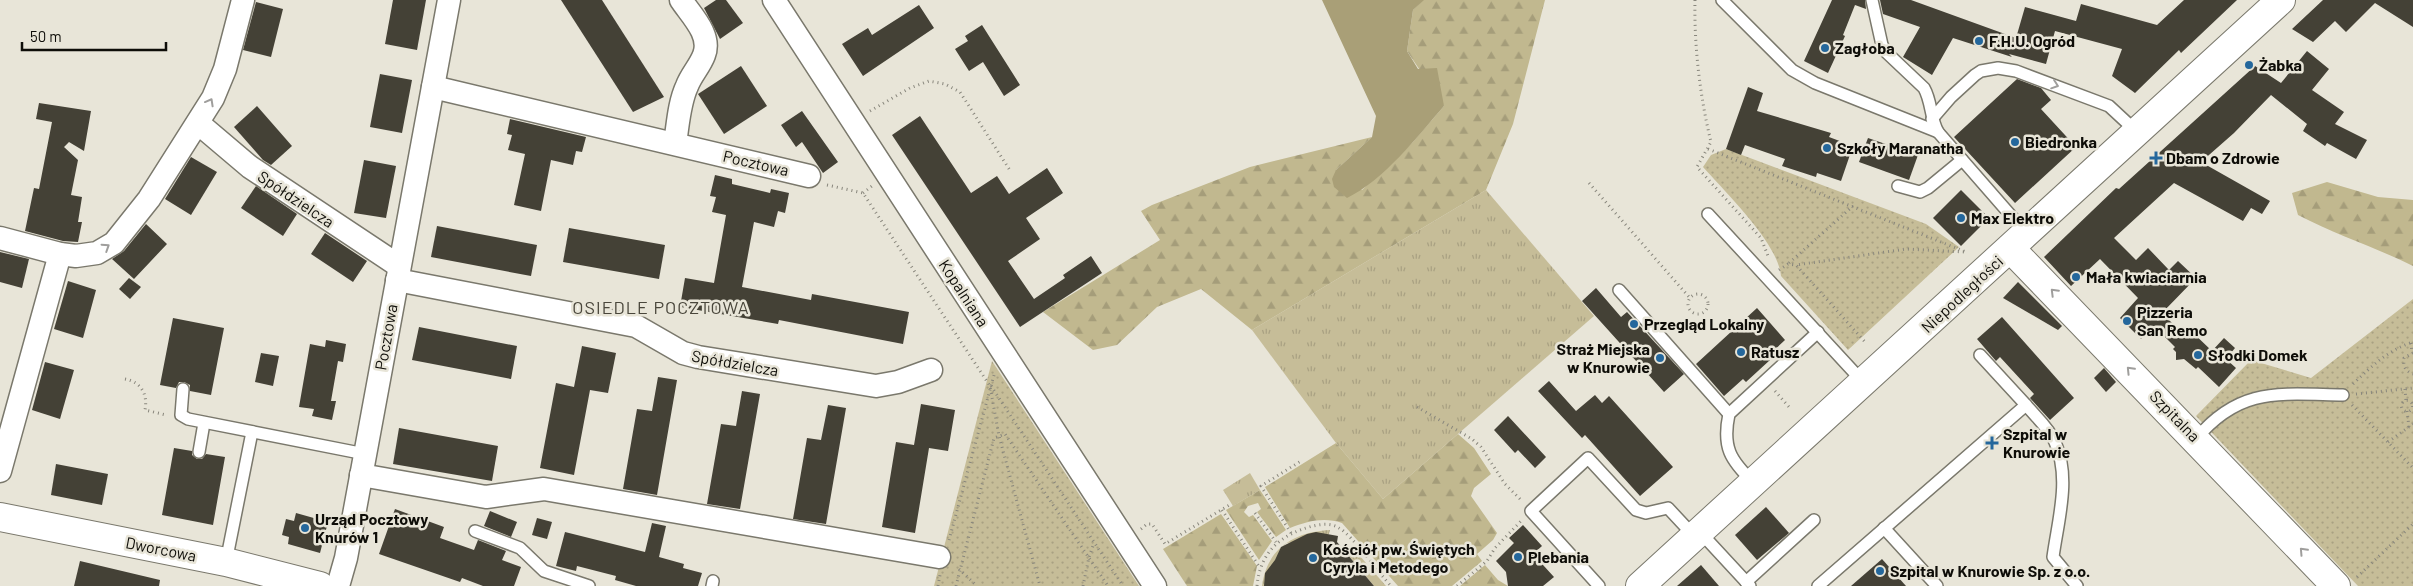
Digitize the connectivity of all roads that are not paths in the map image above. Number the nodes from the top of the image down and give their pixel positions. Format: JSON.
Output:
{"nodes":[{"id":1,"x":243,"y":0,"type":"edge"},
{"id":2,"x":449,"y":0,"type":"edge"},
{"id":3,"x":681,"y":0,"type":"edge"},
{"id":4,"x":774,"y":0,"type":"edge"},
{"id":5,"x":1722,"y":0,"type":"edge"},
{"id":6,"x":1872,"y":0,"type":"edge"},
{"id":7,"x":2281,"y":0,"type":"edge"},
{"id":8,"x":433,"y":87,"type":"junction"},
{"id":9,"x":1932,"y":119,"type":"junction"},
{"id":10,"x":198,"y":123,"type":"junction"},
{"id":11,"x":1938,"y":132,"type":"junction"},
{"id":12,"x":2137,"y":132,"type":"junction"},
{"id":13,"x":675,"y":143,"type":"junction"},
{"id":14,"x":1962,"y":160,"type":"junction"},
{"id":15,"x":809,"y":176,"type":"road end"},
{"id":16,"x":1898,"y":186,"type":"dead end"},
{"id":17,"x":1708,"y":214,"type":"dead end"},
{"id":18,"x":0,"y":238,"type":"edge"},
{"id":19,"x":2019,"y":242,"type":"junction"},
{"id":20,"x":60,"y":254,"type":"junction"},
{"id":21,"x":398,"y":273,"type":"junction"},
{"id":22,"x":1619,"y":290,"type":"dead end"},
{"id":23,"x":1818,"y":332,"type":"junction"},
{"id":24,"x":1980,"y":355,"type":"dead end"},
{"id":25,"x":931,"y":370,"type":"dead end"},
{"id":26,"x":1864,"y":383,"type":"junction"},
{"id":27,"x":183,"y":390,"type":"dead end"},
{"id":28,"x":2343,"y":396,"type":"road end"},
{"id":29,"x":2026,"y":405,"type":"junction"},
{"id":30,"x":1729,"y":414,"type":"junction"},
{"id":31,"x":204,"y":423,"type":"junction"},
{"id":32,"x":252,"y":432,"type":"junction"},
{"id":33,"x":2196,"y":439,"type":"junction"},
{"id":34,"x":199,"y":452,"type":"dead end"},
{"id":35,"x":363,"y":465,"type":"junction"},
{"id":36,"x":0,"y":471,"type":"edge"},
{"id":37,"x":1754,"y":483,"type":"junction"},
{"id":38,"x":0,"y":517,"type":"edge"},
{"id":39,"x":1814,"y":520,"type":"dead end"},
{"id":40,"x":1884,"y":528,"type":"junction"},
{"id":41,"x":475,"y":531,"type":"dead end"},
{"id":42,"x":1698,"y":534,"type":"junction"},
{"id":43,"x":943,"y":558,"type":"road end"},
{"id":44,"x":226,"y":562,"type":"junction"},
{"id":45,"x":2345,"y":583,"type":"edge"},
{"id":46,"x":1748,"y":584,"type":"edge"},
{"id":47,"x":320,"y":586,"type":"edge"},
{"id":48,"x":338,"y":586,"type":"edge"},
{"id":49,"x":589,"y":586,"type":"edge"},
{"id":50,"x":1155,"y":586,"type":"edge"},
{"id":51,"x":1599,"y":586,"type":"edge"},
{"id":52,"x":1640,"y":586,"type":"edge"},
{"id":53,"x":1818,"y":586,"type":"edge"},
{"id":54,"x":1936,"y":586,"type":"edge"},
{"id":55,"x":2077,"y":586,"type":"edge"}],
"edges":[{"from":10,"to":1,"type":"street","one_way":true},
{"from":2,"to":8,"type":"street","name":"Pocztowa"},
{"from":3,"to":13,"type":"street"},
{"from":4,"to":50,"type":"street","name":"Kopalniana"},
{"from":5,"to":11,"type":"lane"},
{"from":6,"to":9,"type":"lane"},
{"from":7,"to":12,"type":"main road","name":"Niepodległości"},
{"from":8,"to":13,"type":"street","name":"Pocztowa"},
{"from":8,"to":21,"type":"street","name":"Pocztowa"},
{"from":9,"to":11,"type":"lane"},
{"from":9,"to":12,"type":"lane","one_way":true},
{"from":20,"to":10,"type":"street","one_way":true},
{"from":10,"to":21,"type":"street","name":"Spółdzielcza"},
{"from":11,"to":14,"type":"lane"},
{"from":12,"to":19,"type":"main road","name":"Niepodległości"},
{"from":13,"to":15,"type":"street","name":"Pocztowa"},
{"from":14,"to":16,"type":"lane"},
{"from":14,"to":19,"type":"lane"},
{"from":17,"to":23,"type":"lane"},
{"from":18,"to":20,"type":"street"},
{"from":19,"to":26,"type":"main road","name":"Niepodległości"},
{"from":33,"to":19,"type":"main road","name":"Szpitalna","one_way":true},
{"from":20,"to":36,"type":"street"},
{"from":21,"to":25,"type":"street","name":"Spółdzielcza"},
{"from":21,"to":35,"type":"street","name":"Pocztowa"},
{"from":22,"to":30,"type":"lane"},
{"from":23,"to":26,"type":"lane"},
{"from":23,"to":30,"type":"lane"},
{"from":24,"to":29,"type":"lane"},
{"from":26,"to":37,"type":"main road","name":"Niepodległości"},
{"from":27,"to":31,"type":"lane"},
{"from":28,"to":33,"type":"lane"},
{"from":29,"to":40,"type":"lane"},
{"from":29,"to":55,"type":"lane"},
{"from":30,"to":37,"type":"lane"},
{"from":31,"to":32,"type":"lane"},
{"from":31,"to":34,"type":"lane"},
{"from":32,"to":35,"type":"lane"},
{"from":32,"to":44,"type":"lane"},
{"from":45,"to":33,"type":"main road","name":"Szpitalna","one_way":true},
{"from":35,"to":43,"type":"street"},
{"from":35,"to":48,"type":"street","name":"Pocztowa"},
{"from":37,"to":42,"type":"main road","name":"Niepodległości"},
{"from":38,"to":44,"type":"main road","name":"Dworcowa"},
{"from":39,"to":46,"type":"lane"},
{"from":40,"to":53,"type":"lane"},
{"from":40,"to":54,"type":"lane"},
{"from":41,"to":49,"type":"lane"},
{"from":42,"to":46,"type":"lane"},
{"from":42,"to":51,"type":"lane"},
{"from":42,"to":52,"type":"main road","name":"Niepodległości"},
{"from":44,"to":47,"type":"main road","name":"Dworcowa"}]}
